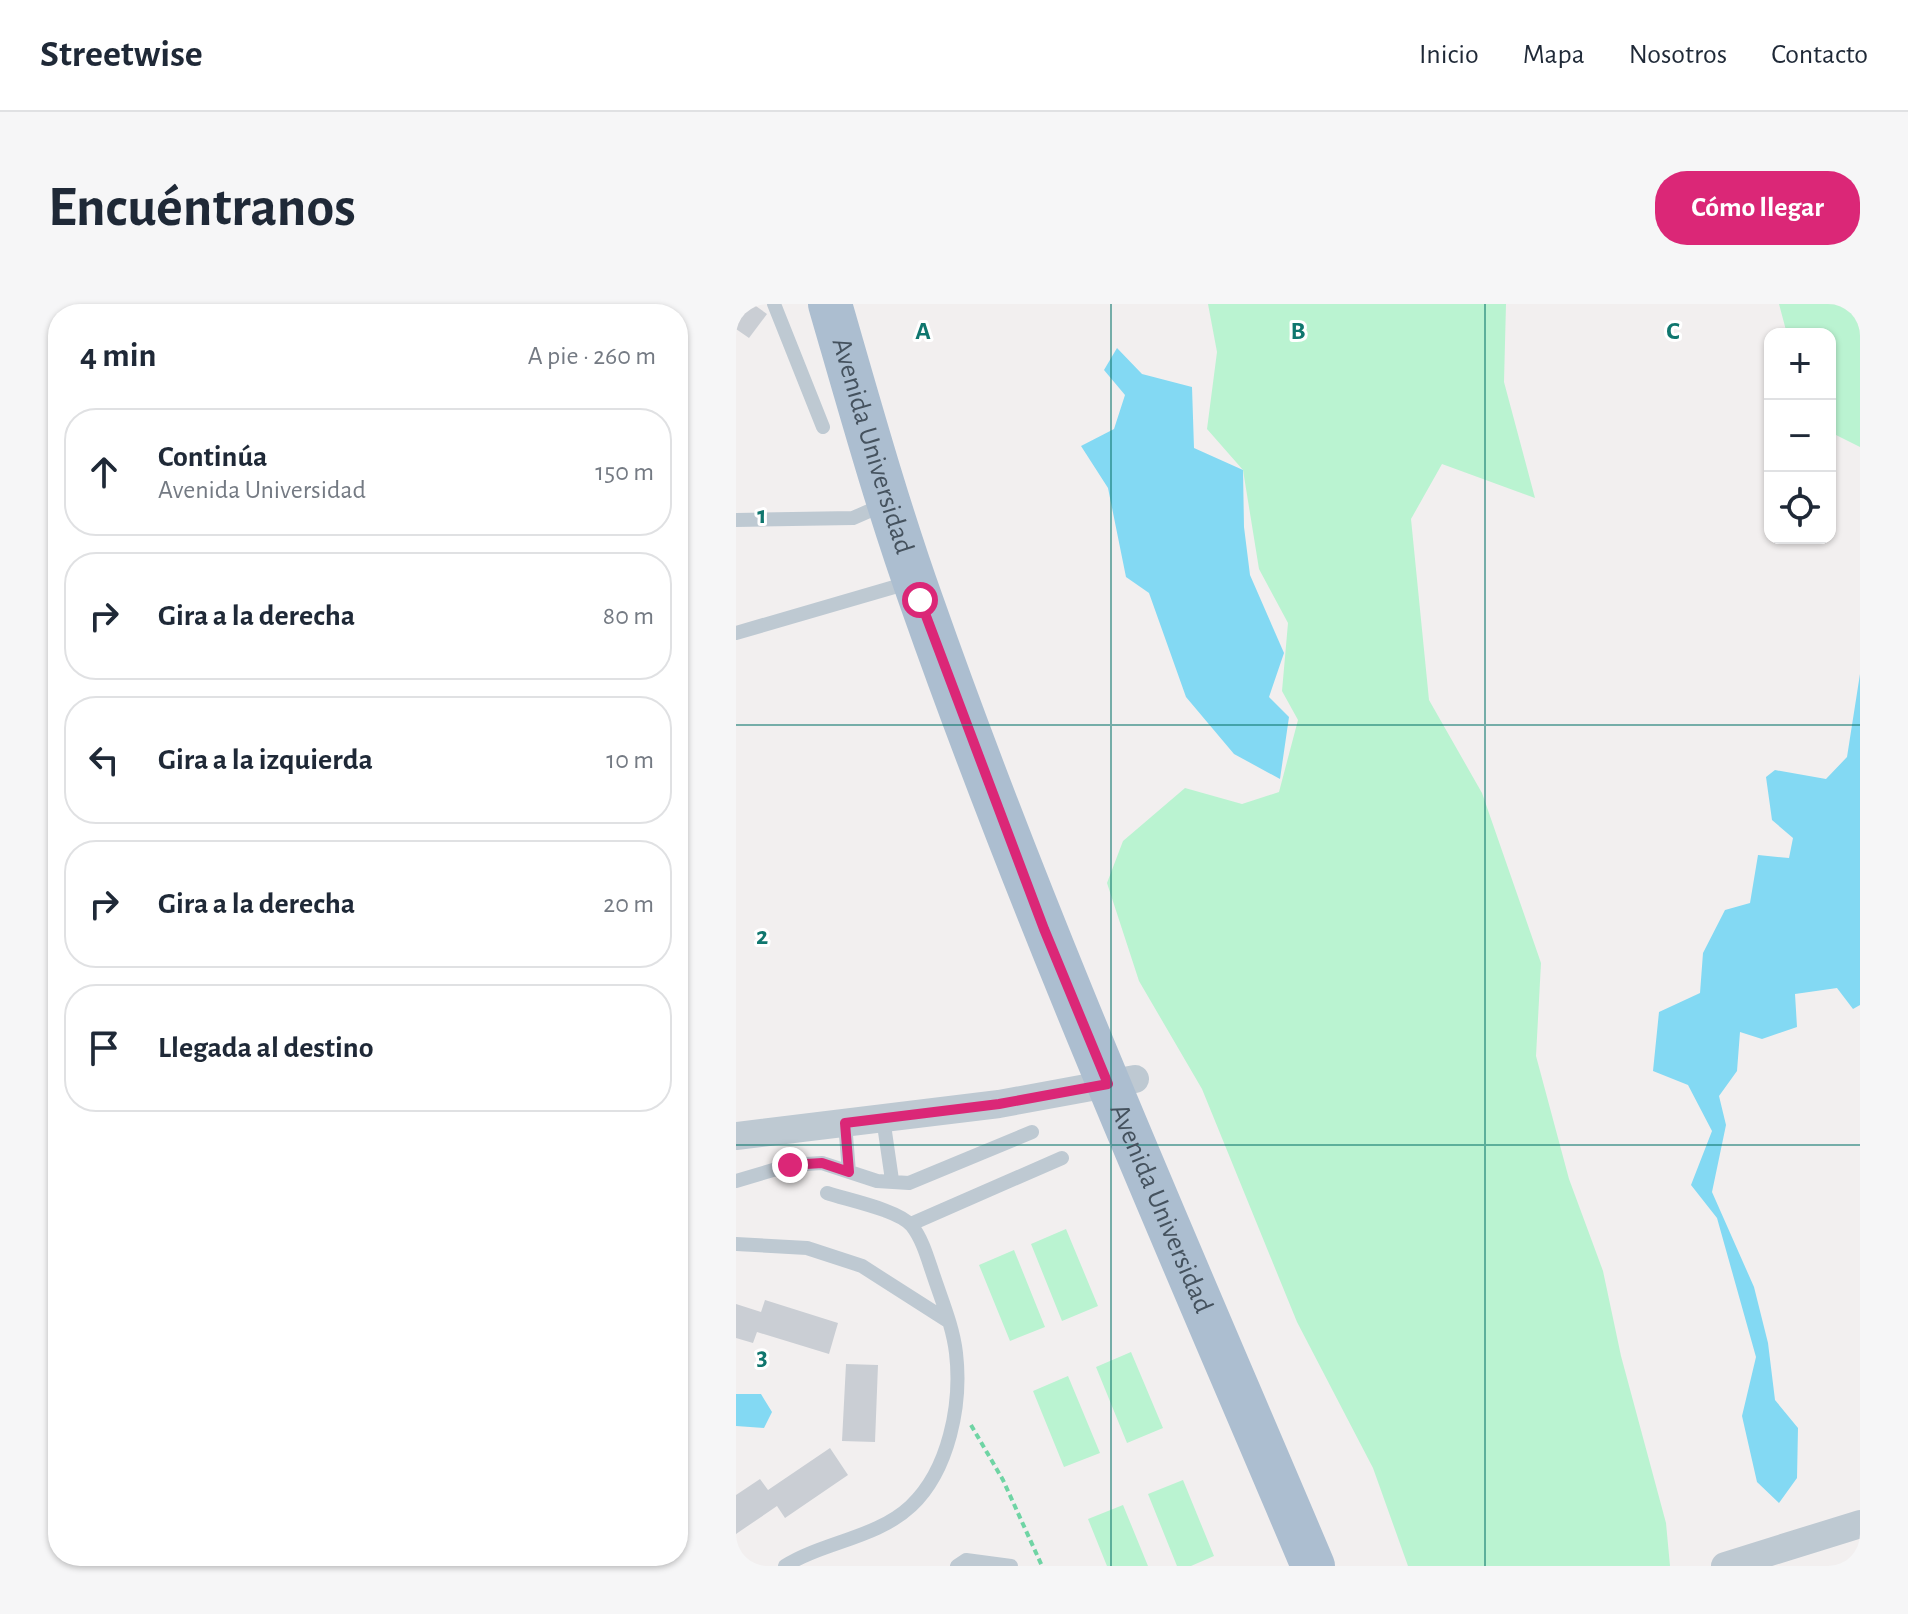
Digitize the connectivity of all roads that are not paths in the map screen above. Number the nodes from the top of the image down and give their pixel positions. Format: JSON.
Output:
{"nodes":[{"id":1,"x":774,"y":304,"type":"edge"},
{"id":2,"x":830,"y":304,"type":"edge"},
{"id":3,"x":857,"y":304,"type":"edge"},
{"id":4,"x":823,"y":427,"type":"dead end"},
{"id":5,"x":889,"y":502,"type":"junction"},
{"id":6,"x":736,"y":520,"type":"edge"},
{"id":7,"x":915,"y":581,"type":"junction"},
{"id":8,"x":736,"y":633,"type":"edge"},
{"id":9,"x":1122,"y":1081,"type":"junction"},
{"id":10,"x":883,"y":1118,"type":"junction"},
{"id":11,"x":845,"y":1123,"type":"junction"},
{"id":12,"x":1032,"y":1132,"type":"dead end"},
{"id":13,"x":736,"y":1136,"type":"edge"},
{"id":14,"x":1062,"y":1158,"type":"dead end"},
{"id":15,"x":849,"y":1172,"type":"junction"},
{"id":16,"x":892,"y":1180,"type":"junction"},
{"id":17,"x":736,"y":1181,"type":"edge"},
{"id":18,"x":827,"y":1193,"type":"dead end"},
{"id":19,"x":911,"y":1224,"type":"junction"},
{"id":20,"x":736,"y":1244,"type":"edge"},
{"id":21,"x":948,"y":1321,"type":"junction"},
{"id":22,"x":1860,"y":1524,"type":"edge"},
{"id":23,"x":785,"y":1566,"type":"edge"},
{"id":24,"x":957,"y":1566,"type":"edge"},
{"id":25,"x":1011,"y":1566,"type":"edge"},
{"id":26,"x":1313,"y":1566,"type":"edge"},
{"id":27,"x":1337,"y":1566,"type":"edge"},
{"id":28,"x":1725,"y":1566,"type":"edge"}],
"edges":[{"from":1,"to":4,"type":"lane"},
{"from":2,"to":5,"type":"main road","name":"Avenida Universidad"},
{"from":3,"to":9,"type":"main road","name":"Avenida Universidad"},
{"from":5,"to":6,"type":"lane"},
{"from":5,"to":7,"type":"main road","name":"Avenida Universidad"},
{"from":7,"to":8,"type":"lane"},
{"from":7,"to":9,"type":"main road","name":"Avenida Universidad"},
{"from":9,"to":10,"type":"street"},
{"from":9,"to":26,"type":"main road","name":"Avenida Universidad"},
{"from":9,"to":27,"type":"main road","name":"Avenida Universidad"},
{"from":10,"to":11,"type":"street"},
{"from":10,"to":16,"type":"lane"},
{"from":11,"to":13,"type":"street"},
{"from":11,"to":15,"type":"lane"},
{"from":12,"to":16,"type":"lane"},
{"from":14,"to":19,"type":"lane"},
{"from":15,"to":16,"type":"lane"},
{"from":15,"to":17,"type":"lane"},
{"from":18,"to":19,"type":"lane"},
{"from":19,"to":21,"type":"lane"},
{"from":20,"to":21,"type":"lane"},
{"from":21,"to":23,"type":"lane"},
{"from":22,"to":28,"type":"street"},
{"from":24,"to":25,"type":"lane"}]}
